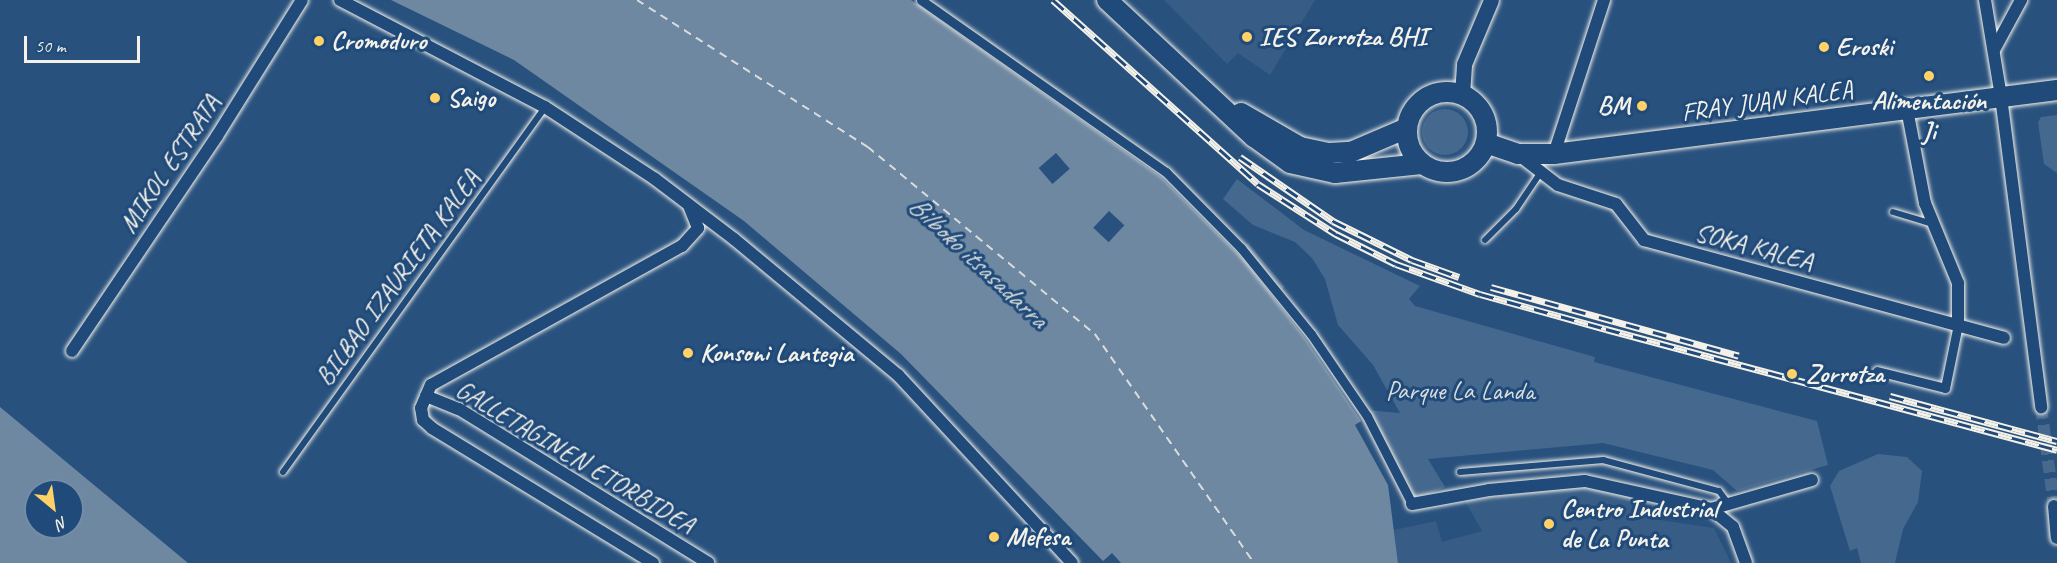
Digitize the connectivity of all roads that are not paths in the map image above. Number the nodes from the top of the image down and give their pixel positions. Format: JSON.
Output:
{"nodes":[{"id":1,"x":302,"y":0,"type":"edge"},
{"id":2,"x":340,"y":0,"type":"edge"},
{"id":3,"x":921,"y":0,"type":"edge"},
{"id":4,"x":1107,"y":0,"type":"edge"},
{"id":5,"x":1491,"y":0,"type":"edge"},
{"id":6,"x":1604,"y":0,"type":"edge"},
{"id":7,"x":1985,"y":0,"type":"edge"},
{"id":8,"x":2021,"y":0,"type":"edge"},
{"id":9,"x":1994,"y":50,"type":"junction"},
{"id":10,"x":2057,"y":90,"type":"edge"},
{"id":11,"x":1462,"y":94,"type":"junction"},
{"id":12,"x":1215,"y":96,"type":"junction"},
{"id":13,"x":2001,"y":97,"type":"junction"},
{"id":14,"x":545,"y":107,"type":"junction"},
{"id":15,"x":1907,"y":109,"type":"junction"},
{"id":16,"x":1407,"y":128,"type":"junction"},
{"id":17,"x":1486,"y":143,"type":"junction"},
{"id":18,"x":1518,"y":154,"type":"junction"},
{"id":19,"x":1554,"y":154,"type":"junction"},
{"id":20,"x":1422,"y":164,"type":"junction"},
{"id":21,"x":1541,"y":172,"type":"junction"},
{"id":22,"x":688,"y":204,"type":"junction"},
{"id":23,"x":1893,"y":213,"type":"dead end"},
{"id":24,"x":1934,"y":224,"type":"junction"},
{"id":25,"x":722,"y":230,"type":"junction"},
{"id":26,"x":695,"y":234,"type":"junction"},
{"id":27,"x":1485,"y":240,"type":"dead end"},
{"id":28,"x":1958,"y":324,"type":"junction"},
{"id":29,"x":2004,"y":338,"type":"dead end"},
{"id":30,"x":72,"y":351,"type":"dead end"},
{"id":31,"x":1876,"y":371,"type":"dead end"},
{"id":32,"x":426,"y":396,"type":"junction"},
{"id":33,"x":2041,"y":407,"type":"tunnel mouth"},
{"id":34,"x":283,"y":472,"type":"dead end"},
{"id":35,"x":1460,"y":472,"type":"dead end"},
{"id":36,"x":1812,"y":480,"type":"dead end"},
{"id":37,"x":1412,"y":504,"type":"joint"},
{"id":38,"x":1728,"y":504,"type":"junction"},
{"id":39,"x":2054,"y":506,"type":"dead end"},
{"id":40,"x":1711,"y":509,"type":"junction"},
{"id":41,"x":2057,"y":538,"type":"edge"},
{"id":42,"x":653,"y":563,"type":"edge"},
{"id":43,"x":708,"y":563,"type":"edge"},
{"id":44,"x":1072,"y":563,"type":"edge"},
{"id":45,"x":1746,"y":563,"type":"edge"}],
"edges":[{"from":1,"to":30,"type":"street","name":"MIKOL ESTRATA"},
{"from":2,"to":14,"type":"street"},
{"from":3,"to":37,"type":"street"},
{"from":4,"to":12,"type":"main road"},
{"from":5,"to":11,"type":"street"},
{"from":6,"to":19,"type":"street"},
{"from":7,"to":9,"type":"street"},
{"from":8,"to":9,"type":"street"},
{"from":9,"to":13,"type":"street"},
{"from":10,"to":13,"type":"main road","name":"FRAY JUAN KALEA"},
{"from":11,"to":16,"type":"main road"},
{"from":11,"to":17,"type":"main road"},
{"from":12,"to":16,"type":"main road"},
{"from":12,"to":20,"type":"main road"},
{"from":13,"to":15,"type":"main road","name":"FRAY JUAN KALEA"},
{"from":13,"to":33,"type":"street"},
{"from":14,"to":22,"type":"street"},
{"from":14,"to":34,"type":"lane","name":"BILBAO IZAURIETA KALEA"},
{"from":15,"to":19,"type":"main road","name":"FRAY JUAN KALEA"},
{"from":15,"to":24,"type":"street"},
{"from":16,"to":20,"type":"main road"},
{"from":17,"to":18,"type":"main road","name":"FRAY JUAN KALEA"},
{"from":17,"to":20,"type":"main road"},
{"from":18,"to":19,"type":"main road","name":"FRAY JUAN KALEA"},
{"from":18,"to":21,"type":"street","name":"SOKA KALEA"},
{"from":21,"to":27,"type":"lane"},
{"from":21,"to":28,"type":"street","name":"SOKA KALEA"},
{"from":22,"to":25,"type":"street"},
{"from":22,"to":26,"type":"street"},
{"from":23,"to":24,"type":"lane"},
{"from":24,"to":28,"type":"street"},
{"from":25,"to":26,"type":"street"},
{"from":25,"to":44,"type":"street"},
{"from":26,"to":32,"type":"street"},
{"from":28,"to":29,"type":"street","name":"SOKA KALEA"},
{"from":28,"to":31,"type":"street"},
{"from":32,"to":42,"type":"street","name":"GALLETAGINEN ETORBIDEA"},
{"from":32,"to":43,"type":"street","name":"GALLETAGINEN ETORBIDEA"},
{"from":35,"to":38,"type":"lane"},
{"from":36,"to":38,"type":"street"},
{"from":37,"to":40,"type":"street"},
{"from":38,"to":40,"type":"street"},
{"from":39,"to":41,"type":"street"},
{"from":40,"to":45,"type":"street"}]}
